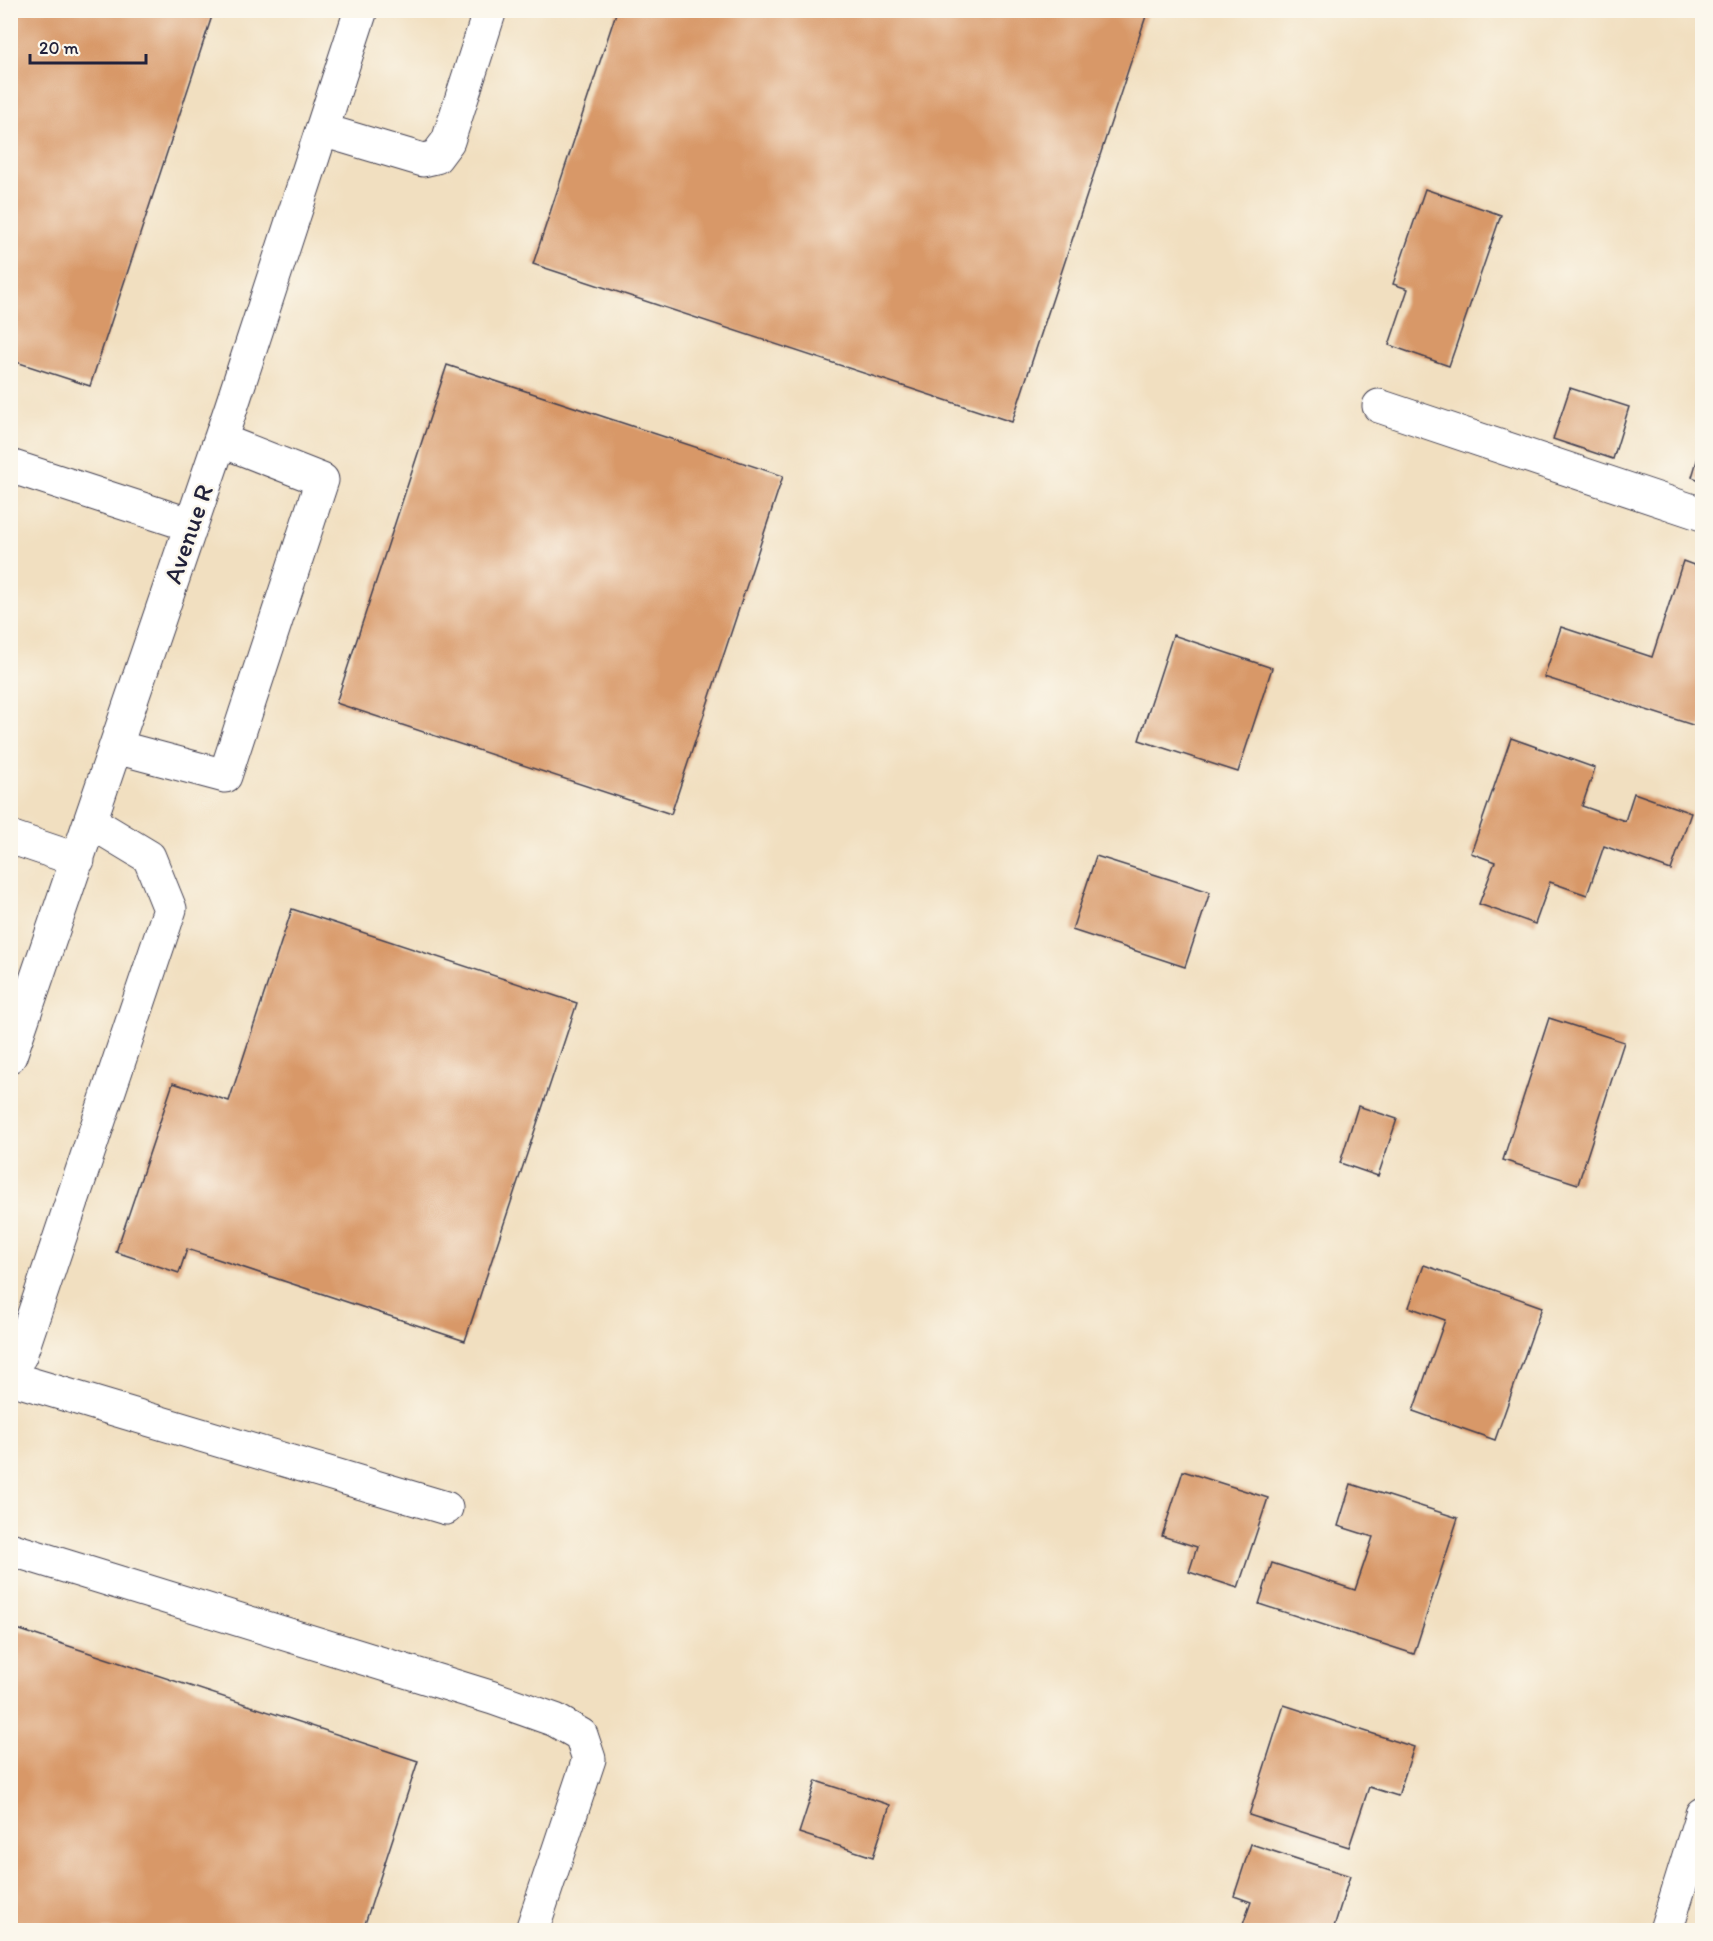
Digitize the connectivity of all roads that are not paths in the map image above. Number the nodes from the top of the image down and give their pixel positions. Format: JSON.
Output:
{"nodes":[{"id":1,"x":361,"y":10,"type":"edge"},
{"id":2,"x":490,"y":10,"type":"edge"},
{"id":3,"x":322,"y":130,"type":"junction"},
{"id":4,"x":1379,"y":405,"type":"dead end"},
{"id":5,"x":220,"y":440,"type":"junction"},
{"id":6,"x":10,"y":466,"type":"edge"},
{"id":7,"x":1702,"y":514,"type":"edge"},
{"id":8,"x":191,"y":525,"type":"junction"},
{"id":9,"x":116,"y":747,"type":"junction"},
{"id":10,"x":91,"y":822,"type":"junction"},
{"id":11,"x":10,"y":837,"type":"edge"},
{"id":12,"x":78,"y":860,"type":"junction"},
{"id":13,"x":16,"y":1022,"type":"edge"},
{"id":14,"x":10,"y":1056,"type":"edge"},
{"id":15,"x":10,"y":1366,"type":"edge"},
{"id":16,"x":10,"y":1378,"type":"edge"},
{"id":17,"x":446,"y":1508,"type":"dead end"},
{"id":18,"x":10,"y":1549,"type":"edge"},
{"id":19,"x":1702,"y":1814,"type":"edge"},
{"id":20,"x":532,"y":1930,"type":"edge"},
{"id":21,"x":1666,"y":1930,"type":"edge"}],
"edges":[{"from":1,"to":3,"type":"street","name":"Avenue R"},
{"from":2,"to":3,"type":"street"},
{"from":3,"to":5,"type":"street","name":"Avenue R"},
{"from":4,"to":7,"type":"street"},
{"from":5,"to":8,"type":"street","name":"Avenue R"},
{"from":5,"to":9,"type":"street"},
{"from":6,"to":8,"type":"street"},
{"from":8,"to":9,"type":"street","name":"Avenue R"},
{"from":9,"to":10,"type":"street","name":"Avenue R"},
{"from":10,"to":12,"type":"street","name":"Avenue R"},
{"from":10,"to":15,"type":"street"},
{"from":11,"to":12,"type":"street"},
{"from":12,"to":13,"type":"street","name":"Avenue R"},
{"from":13,"to":14,"type":"street","name":"Avenue R"},
{"from":16,"to":17,"type":"street"},
{"from":18,"to":20,"type":"street"},
{"from":19,"to":21,"type":"street"}]}
